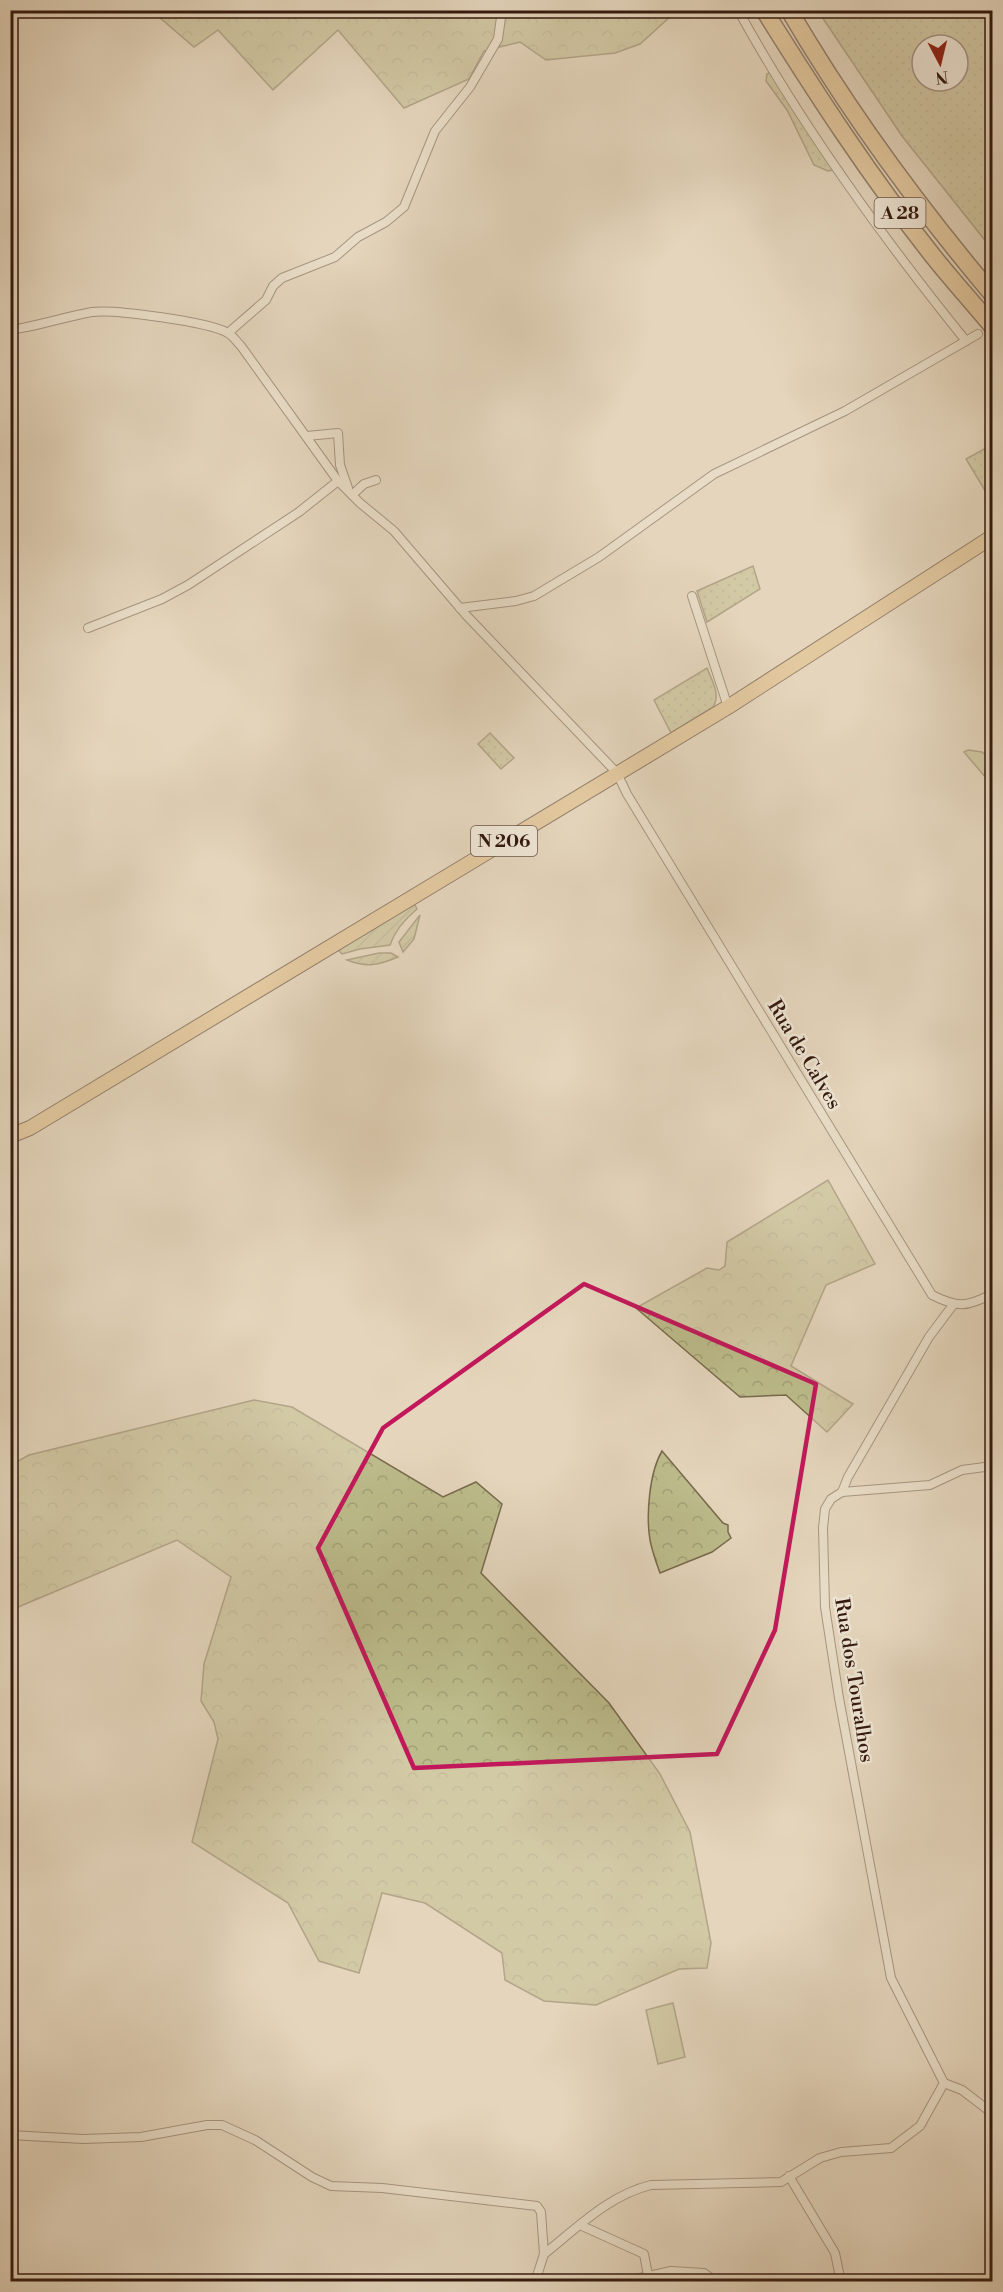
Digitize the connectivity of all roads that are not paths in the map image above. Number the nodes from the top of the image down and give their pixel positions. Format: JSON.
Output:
{"nodes":[{"id":1,"x":502,"y":10,"type":"edge"},
{"id":2,"x":738,"y":10,"type":"edge"},
{"id":3,"x":764,"y":10,"type":"edge"},
{"id":4,"x":789,"y":10,"type":"edge"},
{"id":5,"x":993,"y":294,"type":"edge"},
{"id":6,"x":10,"y":330,"type":"edge"},
{"id":7,"x":986,"y":330,"type":"edge"},
{"id":8,"x":228,"y":333,"type":"junction"},
{"id":9,"x":966,"y":341,"type":"junction"},
{"id":10,"x":307,"y":436,"type":"junction"},
{"id":11,"x":376,"y":480,"type":"dead end"},
{"id":12,"x":338,"y":481,"type":"junction"},
{"id":13,"x":350,"y":493,"type":"junction"},
{"id":14,"x":993,"y":537,"type":"edge"},
{"id":15,"x":692,"y":596,"type":"dead end"},
{"id":16,"x":460,"y":608,"type":"junction"},
{"id":17,"x":88,"y":628,"type":"dead end"},
{"id":18,"x":728,"y":707,"type":"junction"},
{"id":19,"x":617,"y":773,"type":"junction"},
{"id":20,"x":10,"y":1136,"type":"edge"},
{"id":21,"x":993,"y":1294,"type":"edge"},
{"id":22,"x":953,"y":1305,"type":"junction"},
{"id":23,"x":993,"y":1466,"type":"edge"},
{"id":24,"x":842,"y":1492,"type":"junction"},
{"id":25,"x":944,"y":2083,"type":"junction"},
{"id":26,"x":993,"y":2114,"type":"edge"},
{"id":27,"x":10,"y":2135,"type":"edge"},
{"id":28,"x":789,"y":2176,"type":"junction"},
{"id":29,"x":580,"y":2225,"type":"junction"},
{"id":30,"x":544,"y":2254,"type":"junction"},
{"id":31,"x":648,"y":2275,"type":"junction"},
{"id":32,"x":535,"y":2282,"type":"edge"},
{"id":33,"x":622,"y":2282,"type":"edge"},
{"id":34,"x":716,"y":2282,"type":"edge"},
{"id":35,"x":841,"y":2282,"type":"edge"}],
"edges":[{"from":1,"to":8,"type":"street"},
{"from":2,"to":9,"type":"street"},
{"from":3,"to":7,"type":"highway","number":"A 28"},
{"from":4,"to":5,"type":"highway","number":"A 28"},
{"from":6,"to":8,"type":"street"},
{"from":7,"to":9,"type":"street"},
{"from":8,"to":10,"type":"street","name":"Rua de Calves"},
{"from":9,"to":16,"type":"street"},
{"from":10,"to":12,"type":"street","name":"Rua de Calves"},
{"from":10,"to":13,"type":"street"},
{"from":11,"to":13,"type":"street"},
{"from":12,"to":13,"type":"street","name":"Rua de Calves"},
{"from":12,"to":17,"type":"street"},
{"from":13,"to":16,"type":"street","name":"Rua de Calves"},
{"from":14,"to":18,"type":"main road","number":"N 206"},
{"from":15,"to":18,"type":"street"},
{"from":16,"to":19,"type":"street","name":"Rua de Calves"},
{"from":18,"to":19,"type":"main road","number":"N 206"},
{"from":19,"to":20,"type":"main road","number":"N 206"},
{"from":19,"to":22,"type":"street","name":"Rua de Calves"},
{"from":21,"to":22,"type":"street"},
{"from":22,"to":24,"type":"street","name":"Rua dos Touralhos"},
{"from":23,"to":24,"type":"street"},
{"from":24,"to":25,"type":"street","name":"Rua dos Touralhos"},
{"from":25,"to":26,"type":"street"},
{"from":25,"to":28,"type":"street"},
{"from":27,"to":30,"type":"street"},
{"from":28,"to":29,"type":"street"},
{"from":28,"to":35,"type":"street"},
{"from":29,"to":30,"type":"street"},
{"from":29,"to":31,"type":"street"},
{"from":30,"to":32,"type":"street"},
{"from":31,"to":33,"type":"street"},
{"from":31,"to":34,"type":"street"}]}
